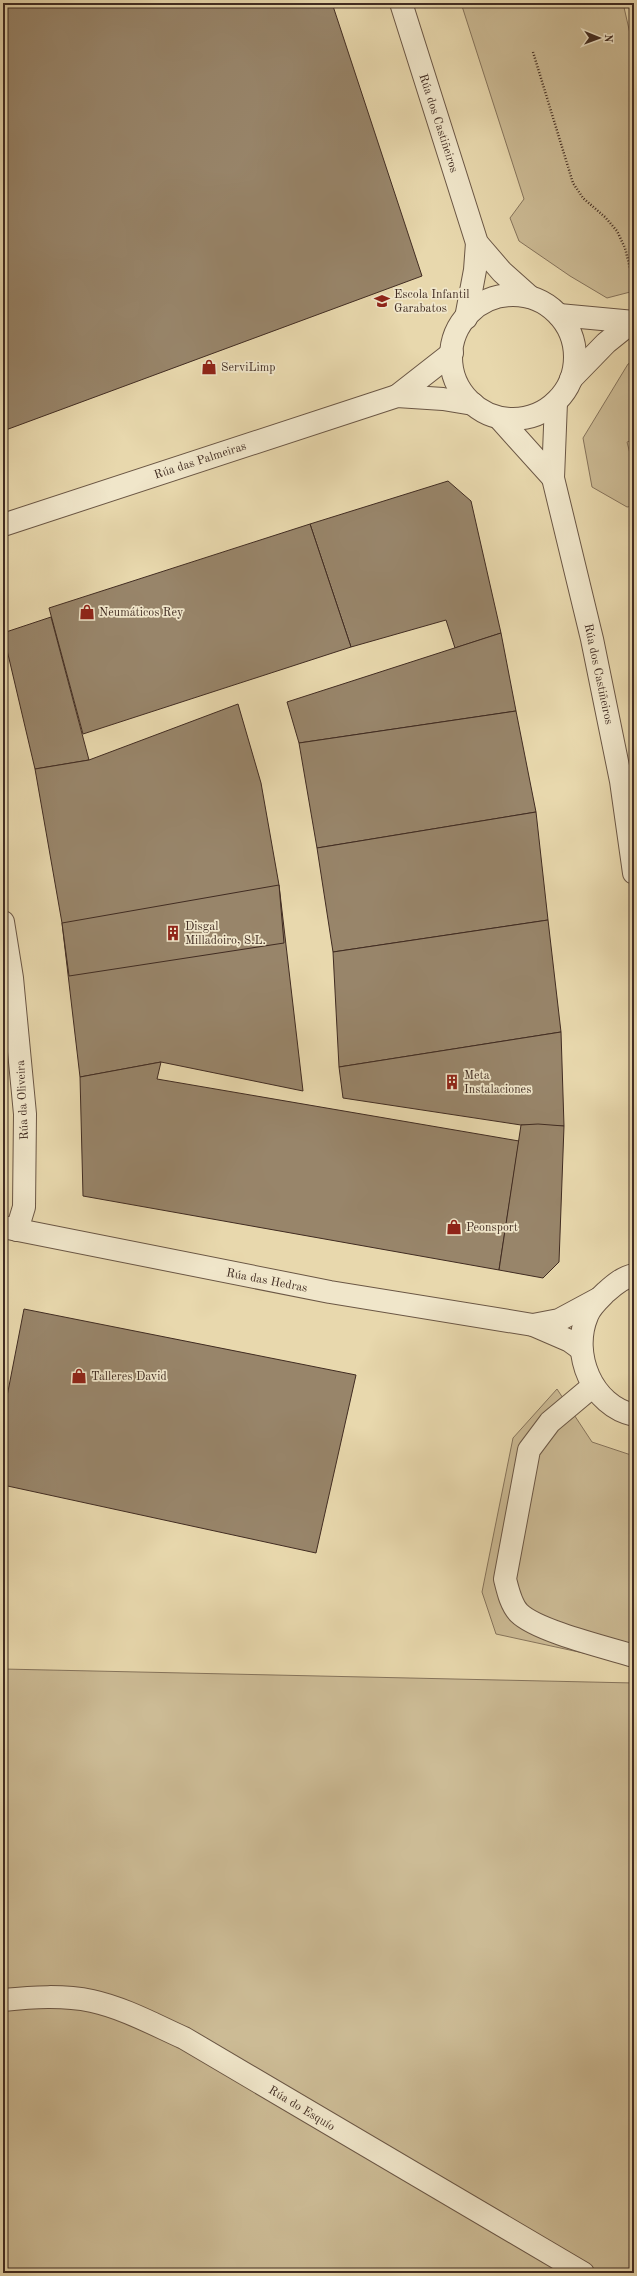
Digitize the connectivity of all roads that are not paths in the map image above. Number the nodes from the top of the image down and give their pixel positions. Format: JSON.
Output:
{"nodes":[{"id":1,"x":401,"y":3,"type":"edge"},
{"id":2,"x":477,"y":243,"type":"junction"},
{"id":3,"x":530,"y":298,"type":"junction"},
{"id":4,"x":559,"y":315,"type":"junction"},
{"id":5,"x":466,"y":318,"type":"junction"},
{"id":6,"x":633,"y":322,"type":"edge"},
{"id":7,"x":452,"y":353,"type":"junction"},
{"id":8,"x":571,"y":379,"type":"junction"},
{"id":9,"x":396,"y":396,"type":"junction"},
{"id":10,"x":556,"y":402,"type":"junction"},
{"id":11,"x":473,"y":404,"type":"junction"},
{"id":12,"x":499,"y":418,"type":"junction"},
{"id":13,"x":553,"y":478,"type":"junction"},
{"id":14,"x":3,"y":525,"type":"edge"},
{"id":15,"x":634,"y":872,"type":"edge"},
{"id":16,"x":3,"y":922,"type":"edge"},
{"id":17,"x":10,"y":1228,"type":"edge"},
{"id":18,"x":632,"y":1273,"type":"edge"},
{"id":19,"x":598,"y":1299,"type":"junction"},
{"id":20,"x":533,"y":1325,"type":"junction"},
{"id":21,"x":581,"y":1350,"type":"junction"},
{"id":22,"x":593,"y":1386,"type":"junction"},
{"id":23,"x":634,"y":1415,"type":"edge"},
{"id":24,"x":634,"y":1656,"type":"edge"},
{"id":25,"x":3,"y":2000,"type":"edge"},
{"id":26,"x":582,"y":2273,"type":"edge"}],
"edges":[{"from":1,"to":2,"type":"street","name":"Rúa dos Castiñeiros"},
{"from":2,"to":3,"type":"street","name":"Rúa dos Castiñeiros"},
{"from":2,"to":5,"type":"street","name":"Rúa dos Castiñeiros"},
{"from":3,"to":4,"type":"street"},
{"from":3,"to":5,"type":"street"},
{"from":4,"to":6,"type":"street"},
{"from":4,"to":8,"type":"street"},
{"from":5,"to":7,"type":"street"},
{"from":6,"to":8,"type":"street"},
{"from":7,"to":9,"type":"street","name":"Rúa das Palmeiras"},
{"from":7,"to":11,"type":"street"},
{"from":8,"to":10,"type":"street"},
{"from":9,"to":11,"type":"street","name":"Rúa das Palmeiras"},
{"from":9,"to":14,"type":"street","name":"Rúa das Palmeiras"},
{"from":10,"to":12,"type":"street"},
{"from":10,"to":13,"type":"street","name":"Rúa dos Castiñeiros"},
{"from":11,"to":12,"type":"street"},
{"from":12,"to":13,"type":"street","name":"Rúa dos Castiñeiros"},
{"from":13,"to":15,"type":"street","name":"Rúa dos Castiñeiros"},
{"from":16,"to":17,"type":"street","name":"Rúa da Oliveira"},
{"from":17,"to":20,"type":"street","name":"Rúa das Hedras"},
{"from":18,"to":19,"type":"street","name":"Rúa das Hedras"},
{"from":19,"to":20,"type":"street","name":"Rúa das Hedras"},
{"from":19,"to":21,"type":"street","name":"Rúa das Hedras"},
{"from":20,"to":21,"type":"street","name":"Rúa das Hedras"},
{"from":21,"to":22,"type":"street","name":"Rúa das Hedras"},
{"from":22,"to":23,"type":"street","name":"Rúa das Hedras"},
{"from":22,"to":24,"type":"street"},
{"from":25,"to":26,"type":"street","name":"Rúa do Esquío"}]}
